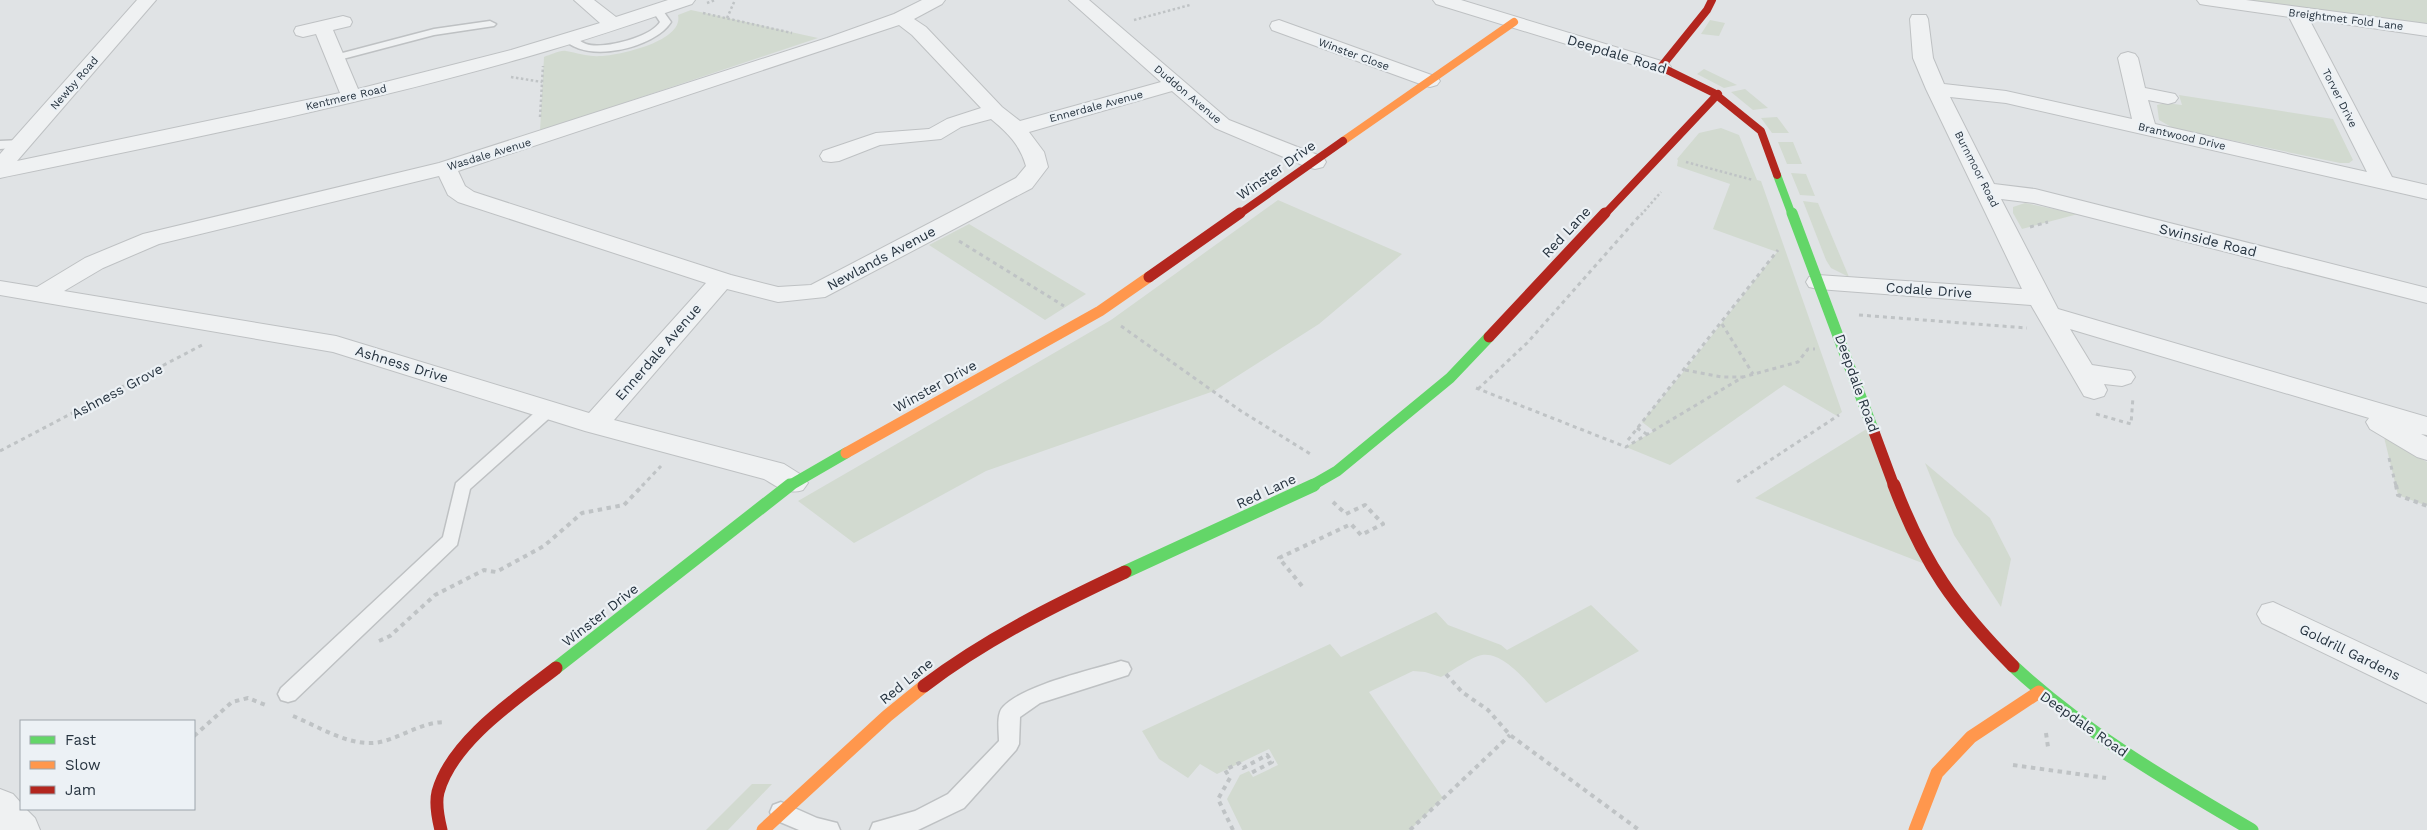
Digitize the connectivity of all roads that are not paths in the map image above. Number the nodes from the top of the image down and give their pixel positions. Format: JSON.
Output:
{"nodes":[{"id":1,"x":147,"y":0,"type":"edge"},
{"id":2,"x":583,"y":0,"type":"edge"},
{"id":3,"x":686,"y":0,"type":"edge"},
{"id":4,"x":936,"y":0,"type":"edge"},
{"id":5,"x":1078,"y":0,"type":"edge"},
{"id":6,"x":1442,"y":0,"type":"edge"},
{"id":7,"x":1712,"y":0,"type":"edge"},
{"id":8,"x":2206,"y":0,"type":"edge"},
{"id":9,"x":657,"y":10,"type":"junction"},
{"id":10,"x":2296,"y":13,"type":"junction"},
{"id":11,"x":901,"y":18,"type":"junction"},
{"id":12,"x":1919,"y":19,"type":"dead end"},
{"id":13,"x":343,"y":22,"type":"dead end"},
{"id":14,"x":1514,"y":22,"type":"junction"},
{"id":15,"x":490,"y":24,"type":"dead end"},
{"id":16,"x":613,"y":24,"type":"junction"},
{"id":17,"x":1279,"y":26,"type":"dead end"},
{"id":18,"x":323,"y":28,"type":"junction"},
{"id":19,"x":2427,"y":30,"type":"edge"},
{"id":20,"x":303,"y":31,"type":"dead end"},
{"id":21,"x":569,"y":38,"type":"junction"},
{"id":22,"x":335,"y":58,"type":"junction"},
{"id":23,"x":2128,"y":58,"type":"dead end"},
{"id":24,"x":1661,"y":67,"type":"junction"},
{"id":25,"x":1430,"y":81,"type":"junction"},
{"id":26,"x":1176,"y":84,"type":"junction"},
{"id":27,"x":1936,"y":89,"type":"junction"},
{"id":28,"x":2137,"y":92,"type":"junction"},
{"id":29,"x":1718,"y":94,"type":"junction"},
{"id":30,"x":351,"y":96,"type":"junction"},
{"id":31,"x":2168,"y":98,"type":"dead end"},
{"id":32,"x":995,"y":111,"type":"junction"},
{"id":33,"x":2145,"y":128,"type":"junction"},
{"id":34,"x":1016,"y":129,"type":"junction"},
{"id":35,"x":20,"y":144,"type":"junction"},
{"id":36,"x":0,"y":145,"type":"edge"},
{"id":37,"x":828,"y":158,"type":"dead end"},
{"id":38,"x":1315,"y":162,"type":"junction"},
{"id":39,"x":0,"y":167,"type":"edge"},
{"id":40,"x":446,"y":168,"type":"junction"},
{"id":41,"x":0,"y":171,"type":"edge"},
{"id":42,"x":2384,"y":183,"type":"junction"},
{"id":43,"x":1987,"y":190,"type":"junction"},
{"id":44,"x":2427,"y":192,"type":"edge"},
{"id":45,"x":722,"y":280,"type":"junction"},
{"id":46,"x":1818,"y":282,"type":"junction"},
{"id":47,"x":0,"y":288,"type":"edge"},
{"id":48,"x":40,"y":295,"type":"junction"},
{"id":49,"x":2427,"y":296,"type":"edge"},
{"id":50,"x":2049,"y":315,"type":"junction"},
{"id":51,"x":2122,"y":377,"type":"dead end"},
{"id":52,"x":2348,"y":404,"type":"junction"},
{"id":53,"x":548,"y":410,"type":"junction"},
{"id":54,"x":595,"y":424,"type":"junction"},
{"id":55,"x":2427,"y":426,"type":"edge"},
{"id":56,"x":2427,"y":450,"type":"edge"},
{"id":57,"x":793,"y":483,"type":"junction"},
{"id":58,"x":2273,"y":614,"type":"dead end"},
{"id":59,"x":1121,"y":669,"type":"dead end"},
{"id":60,"x":2427,"y":689,"type":"edge"},
{"id":61,"x":2039,"y":692,"type":"junction"},
{"id":62,"x":288,"y":694,"type":"dead end"},
{"id":63,"x":0,"y":805,"type":"edge"},
{"id":64,"x":781,"y":812,"type":"junction"},
{"id":65,"x":22,"y":830,"type":"edge"},
{"id":66,"x":441,"y":830,"type":"edge"},
{"id":67,"x":763,"y":830,"type":"edge"},
{"id":68,"x":829,"y":830,"type":"edge"},
{"id":69,"x":882,"y":830,"type":"edge"},
{"id":70,"x":1915,"y":830,"type":"edge"},
{"id":71,"x":2252,"y":830,"type":"edge"}],
"edges":[{"from":1,"to":35,"type":"street","name":"Newby Road"},
{"from":2,"to":16,"type":"street"},
{"from":3,"to":9,"type":"street","name":"Kentmere Road"},
{"from":4,"to":11,"type":"street","name":"Wasdale Avenue"},
{"from":5,"to":26,"type":"street","name":"Duddon Avenue"},
{"from":6,"to":14,"type":"street","name":"Deepdale Road"},
{"from":7,"to":24,"type":"street"},
{"from":8,"to":10,"type":"street","name":"Breightmet Fold Lane"},
{"from":9,"to":16,"type":"street","name":"Kentmere Road"},
{"from":9,"to":21,"type":"lane"},
{"from":10,"to":19,"type":"street","name":"Breightmet Fold Lane"},
{"from":10,"to":42,"type":"street","name":"Torver Drive"},
{"from":11,"to":32,"type":"street","name":"Newlands Avenue"},
{"from":11,"to":40,"type":"street","name":"Wasdale Avenue"},
{"from":12,"to":27,"type":"street","name":"Burnmoor Road"},
{"from":13,"to":18,"type":"street"},
{"from":14,"to":24,"type":"street","name":"Deepdale Road"},
{"from":14,"to":25,"type":"street","name":"Winster Drive"},
{"from":15,"to":22,"type":"lane"},
{"from":16,"to":21,"type":"street","name":"Kentmere Road"},
{"from":17,"to":25,"type":"street","name":"Winster Close"},
{"from":18,"to":20,"type":"street"},
{"from":18,"to":22,"type":"street"},
{"from":21,"to":30,"type":"street","name":"Kentmere Road"},
{"from":22,"to":30,"type":"street"},
{"from":23,"to":28,"type":"street"},
{"from":24,"to":29,"type":"street","name":"Deepdale Road"},
{"from":25,"to":38,"type":"street","name":"Winster Drive"},
{"from":26,"to":34,"type":"street","name":"Ennerdale Avenue"},
{"from":26,"to":38,"type":"street","name":"Duddon Avenue"},
{"from":27,"to":33,"type":"street","name":"Brantwood Drive"},
{"from":27,"to":43,"type":"street","name":"Burnmoor Road"},
{"from":28,"to":31,"type":"street"},
{"from":28,"to":33,"type":"street"},
{"from":29,"to":46,"type":"street","name":"Deepdale Road"},
{"from":29,"to":64,"type":"street","name":"Red Lane"},
{"from":30,"to":41,"type":"street","name":"Kentmere Road"},
{"from":32,"to":34,"type":"street","name":"Newlands Avenue"},
{"from":32,"to":37,"type":"street"},
{"from":33,"to":42,"type":"street","name":"Brantwood Drive"},
{"from":34,"to":45,"type":"street","name":"Newlands Avenue"},
{"from":35,"to":36,"type":"lane"},
{"from":35,"to":39,"type":"street","name":"Newby Road"},
{"from":38,"to":57,"type":"street","name":"Winster Drive"},
{"from":40,"to":45,"type":"street","name":"Newlands Avenue"},
{"from":40,"to":48,"type":"street","name":"Wasdale Avenue"},
{"from":42,"to":44,"type":"street","name":"Brantwood Drive"},
{"from":43,"to":49,"type":"street","name":"Swinside Road"},
{"from":43,"to":50,"type":"street","name":"Burnmoor Road"},
{"from":45,"to":54,"type":"street","name":"Ennerdale Avenue"},
{"from":46,"to":50,"type":"street","name":"Codale Drive"},
{"from":46,"to":61,"type":"street","name":"Deepdale Road"},
{"from":47,"to":48,"type":"street","name":"Ashness Drive"},
{"from":48,"to":53,"type":"street","name":"Ashness Drive"},
{"from":50,"to":51,"type":"street","name":"Burnmoor Road"},
{"from":50,"to":52,"type":"street"},
{"from":52,"to":55,"type":"street"},
{"from":52,"to":56,"type":"street"},
{"from":53,"to":54,"type":"street","name":"Ashness Drive"},
{"from":53,"to":62,"type":"lane"},
{"from":54,"to":57,"type":"street","name":"Ashness Drive"},
{"from":57,"to":66,"type":"street","name":"Winster Drive"},
{"from":58,"to":60,"type":"street","name":"Goldrill Gardens"},
{"from":59,"to":69,"type":"lane"},
{"from":61,"to":70,"type":"street"},
{"from":61,"to":71,"type":"street","name":"Deepdale Road"},
{"from":63,"to":65,"type":"street"},
{"from":64,"to":67,"type":"street","name":"Red Lane"},
{"from":64,"to":68,"type":"lane"}]}
